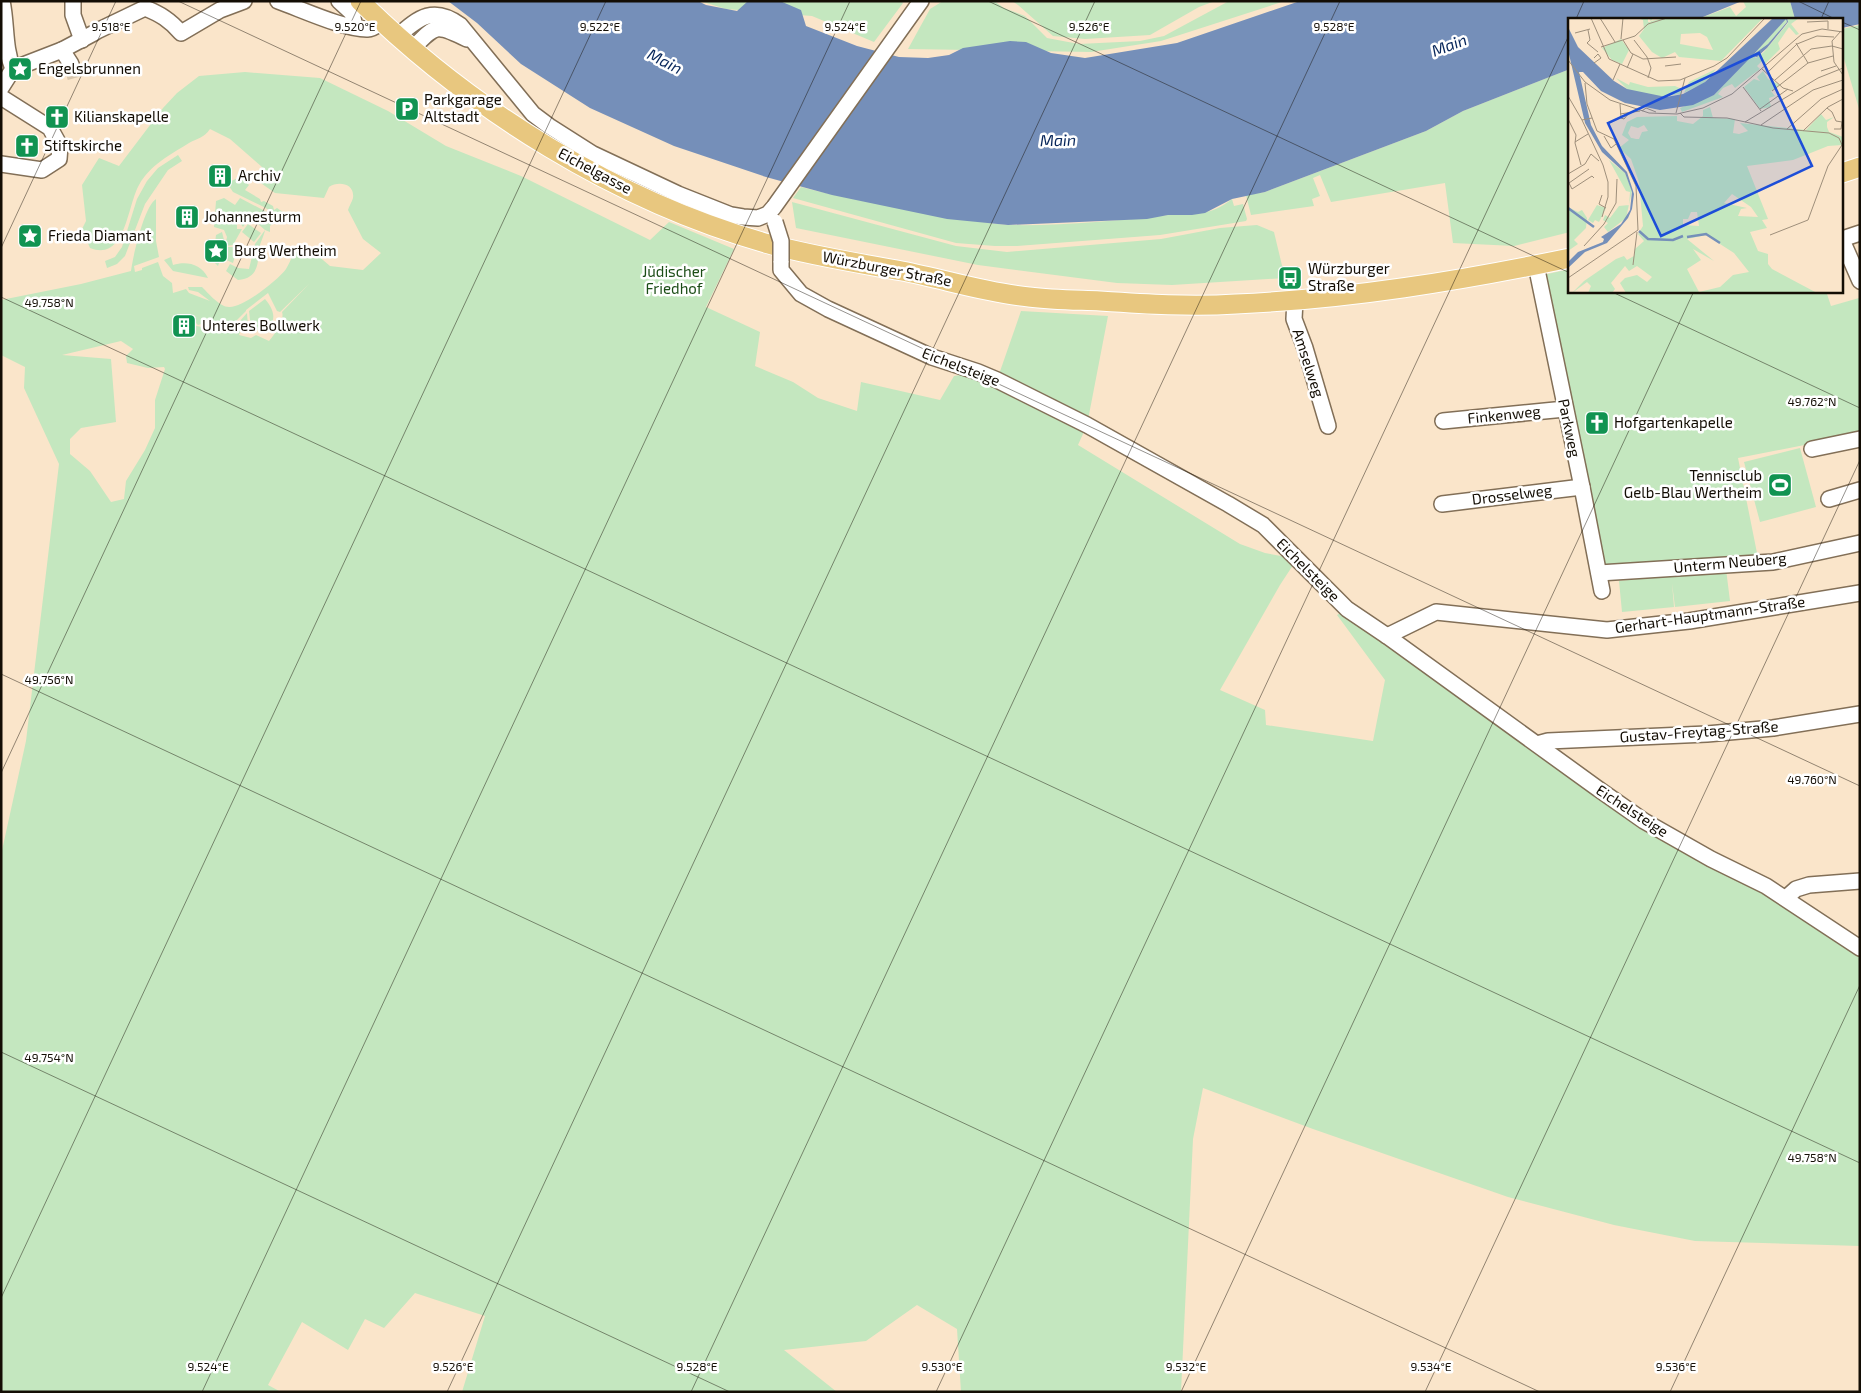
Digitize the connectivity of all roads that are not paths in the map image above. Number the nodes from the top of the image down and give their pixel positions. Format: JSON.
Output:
{"nodes":[{"id":1,"x":2,"y":1,"type":"edge"},
{"id":2,"x":73,"y":1,"type":"edge"},
{"id":3,"x":244,"y":1,"type":"edge"},
{"id":4,"x":278,"y":1,"type":"edge"},
{"id":5,"x":339,"y":1,"type":"edge"},
{"id":6,"x":360,"y":1,"type":"edge"},
{"id":7,"x":921,"y":1,"type":"edge"},
{"id":8,"x":144,"y":5,"type":"edge"},
{"id":9,"x":381,"y":22,"type":"junction"},
{"id":10,"x":355,"y":27,"type":"junction"},
{"id":11,"x":91,"y":35,"type":"junction"},
{"id":12,"x":398,"y":36,"type":"junction"},
{"id":13,"x":473,"y":42,"type":"junction"},
{"id":14,"x":412,"y":49,"type":"junction"},
{"id":15,"x":62,"y":50,"type":"junction"},
{"id":16,"x":7,"y":59,"type":"edge"},
{"id":17,"x":71,"y":64,"type":"tunnel mouth"},
{"id":18,"x":1,"y":88,"type":"edge"},
{"id":19,"x":1,"y":97,"type":"edge"},
{"id":20,"x":1,"y":164,"type":"edge"},
{"id":21,"x":1860,"y":167,"type":"edge"},
{"id":22,"x":1844,"y":172,"type":"edge"},
{"id":23,"x":772,"y":214,"type":"junction"},
{"id":24,"x":1860,"y":233,"type":"edge"},
{"id":25,"x":1844,"y":239,"type":"edge"},
{"id":26,"x":1844,"y":245,"type":"edge"},
{"id":27,"x":800,"y":251,"type":"joint"},
{"id":28,"x":1568,"y":258,"type":"edge"},
{"id":29,"x":1536,"y":265,"type":"junction"},
{"id":30,"x":1860,"y":281,"type":"edge"},
{"id":31,"x":1295,"y":300,"type":"junction"},
{"id":32,"x":1565,"y":409,"type":"junction"},
{"id":33,"x":1443,"y":421,"type":"dead end"},
{"id":34,"x":1328,"y":426,"type":"dead end"},
{"id":35,"x":1860,"y":439,"type":"edge"},
{"id":36,"x":1812,"y":449,"type":"dead end"},
{"id":37,"x":1582,"y":487,"type":"junction"},
{"id":38,"x":1860,"y":490,"type":"edge"},
{"id":39,"x":1829,"y":499,"type":"dead end"},
{"id":40,"x":1442,"y":504,"type":"dead end"},
{"id":41,"x":1860,"y":543,"type":"edge"},
{"id":42,"x":1599,"y":573,"type":"junction"},
{"id":43,"x":1602,"y":591,"type":"dead end"},
{"id":44,"x":1860,"y":593,"type":"edge"},
{"id":45,"x":1387,"y":636,"type":"junction"},
{"id":46,"x":1860,"y":714,"type":"edge"},
{"id":47,"x":1537,"y":744,"type":"junction"},
{"id":48,"x":1860,"y":881,"type":"edge"},
{"id":49,"x":1786,"y":898,"type":"junction"},
{"id":50,"x":1860,"y":948,"type":"edge"}],
"edges":[{"from":1,"to":16,"type":"street"},
{"from":2,"to":11,"type":"street"},
{"from":3,"to":8,"type":"street"},
{"from":4,"to":10,"type":"street"},
{"from":5,"to":10,"type":"street"},
{"from":6,"to":9,"type":"main road","name":"Eichelgasse"},
{"from":7,"to":23,"type":"street"},
{"from":8,"to":11,"type":"street"},
{"from":9,"to":10,"type":"street"},
{"from":9,"to":12,"type":"main road","name":"Eichelgasse"},
{"from":11,"to":15,"type":"street"},
{"from":12,"to":13,"type":"street"},
{"from":12,"to":14,"type":"main road","name":"Eichelgasse"},
{"from":13,"to":14,"type":"street"},
{"from":13,"to":23,"type":"street"},
{"from":14,"to":27,"type":"main road","name":"Eichelgasse"},
{"from":15,"to":16,"type":"street"},
{"from":15,"to":17,"type":"street"},
{"from":16,"to":18,"type":"street"},
{"from":19,"to":20,"type":"street"},
{"from":21,"to":22,"type":"main road"},
{"from":23,"to":45,"type":"street","name":"Eichelsteige","bridge":true},
{"from":24,"to":25,"type":"street"},
{"from":26,"to":30,"type":"street"},
{"from":27,"to":31,"type":"main road","name":"Würzburger Straße"},
{"from":28,"to":29,"type":"main road","name":"Würzburger Straße"},
{"from":29,"to":31,"type":"main road","name":"Würzburger Straße"},
{"from":29,"to":32,"type":"street","name":"Parkweg"},
{"from":31,"to":34,"type":"street","name":"Amselweg"},
{"from":32,"to":33,"type":"street","name":"Finkenweg"},
{"from":32,"to":37,"type":"street","name":"Parkweg"},
{"from":35,"to":36,"type":"street"},
{"from":37,"to":40,"type":"street","name":"Drosselweg"},
{"from":37,"to":42,"type":"street","name":"Parkweg"},
{"from":38,"to":39,"type":"street"},
{"from":41,"to":42,"type":"street","name":"Unterm Neuberg"},
{"from":42,"to":43,"type":"street","name":"Parkweg"},
{"from":44,"to":45,"type":"street","name":"Gerhart-Hauptmann-Straße"},
{"from":45,"to":47,"type":"street","name":"Eichelsteige"},
{"from":46,"to":47,"type":"street","name":"Gustav-Freytag-Straße"},
{"from":47,"to":49,"type":"street","name":"Eichelsteige"},
{"from":48,"to":49,"type":"street"},
{"from":49,"to":50,"type":"street","name":"Eichelsteige"}]}
